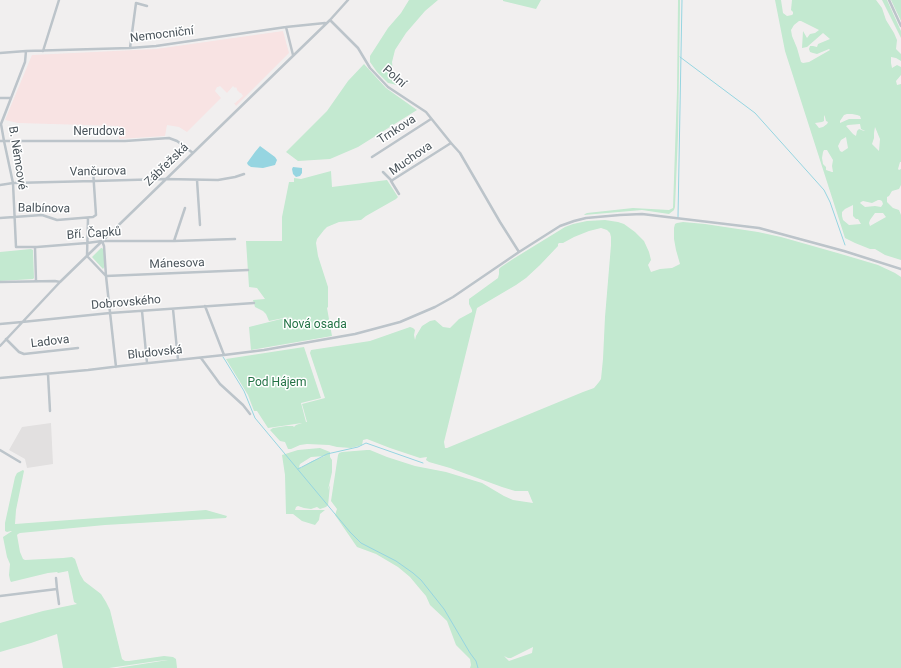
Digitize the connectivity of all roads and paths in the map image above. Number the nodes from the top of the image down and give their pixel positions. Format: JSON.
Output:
{"nodes":[{"id":1,"x":59,"y":0,"type":"edge"},
{"id":2,"x":348,"y":0,"type":"edge"},
{"id":3,"x":889,"y":0,"type":"edge"},
{"id":4,"x":147,"y":6,"type":"dead end"},
{"id":5,"x":330,"y":20,"type":"junction"},
{"id":6,"x":326,"y":23,"type":"junction"},
{"id":7,"x":901,"y":26,"type":"edge"},
{"id":8,"x":286,"y":27,"type":"junction"},
{"id":9,"x":130,"y":48,"type":"junction"},
{"id":10,"x":43,"y":50,"type":"junction"},
{"id":11,"x":26,"y":51,"type":"junction"},
{"id":12,"x":0,"y":53,"type":"edge"},
{"id":13,"x":293,"y":55,"type":"junction"},
{"id":14,"x":0,"y":98,"type":"edge"},
{"id":15,"x":11,"y":98,"type":"junction"},
{"id":16,"x":431,"y":119,"type":"junction"},
{"id":17,"x":2,"y":141,"type":"edge"},
{"id":18,"x":451,"y":143,"type":"junction"},
{"id":19,"x":193,"y":153,"type":"junction"},
{"id":20,"x":372,"y":157,"type":"dead end"},
{"id":21,"x":94,"y":170,"type":"dead end"},
{"id":22,"x":383,"y":172,"type":"dead end"},
{"id":23,"x":244,"y":174,"type":"dead end"},
{"id":24,"x":165,"y":179,"type":"junction"},
{"id":25,"x":197,"y":180,"type":"junction"},
{"id":26,"x":94,"y":181,"type":"junction"},
{"id":27,"x":392,"y":181,"type":"junction"},
{"id":28,"x":13,"y":183,"type":"junction"},
{"id":29,"x":0,"y":184,"type":"edge"},
{"id":30,"x":399,"y":194,"type":"dead end"},
{"id":31,"x":185,"y":208,"type":"dead end"},
{"id":32,"x":15,"y":217,"type":"junction"},
{"id":33,"x":0,"y":218,"type":"edge"},
{"id":34,"x":88,"y":218,"type":"junction"},
{"id":35,"x":200,"y":225,"type":"dead end"},
{"id":36,"x":235,"y":239,"type":"dead end"},
{"id":37,"x":102,"y":241,"type":"junction"},
{"id":38,"x":174,"y":241,"type":"junction"},
{"id":39,"x":87,"y":243,"type":"junction"},
{"id":40,"x":16,"y":247,"type":"joint"},
{"id":41,"x":35,"y":247,"type":"junction"},
{"id":42,"x":519,"y":252,"type":"junction"},
{"id":43,"x":87,"y":256,"type":"junction"},
{"id":44,"x":901,"y":269,"type":"edge"},
{"id":45,"x":248,"y":270,"type":"dead end"},
{"id":46,"x":106,"y":276,"type":"junction"},
{"id":47,"x":36,"y":281,"type":"junction"},
{"id":48,"x":0,"y":282,"type":"edge"},
{"id":49,"x":60,"y":282,"type":"junction"},
{"id":50,"x":254,"y":303,"type":"dead end"},
{"id":51,"x":205,"y":306,"type":"junction"},
{"id":52,"x":173,"y":309,"type":"junction"},
{"id":53,"x":142,"y":311,"type":"junction"},
{"id":54,"x":110,"y":313,"type":"junction"},
{"id":55,"x":22,"y":322,"type":"junction"},
{"id":56,"x":0,"y":324,"type":"edge"},
{"id":57,"x":6,"y":339,"type":"junction"},
{"id":58,"x":0,"y":346,"type":"edge"},
{"id":59,"x":78,"y":348,"type":"dead end"},
{"id":60,"x":224,"y":355,"type":"junction"},
{"id":61,"x":201,"y":357,"type":"junction"},
{"id":62,"x":178,"y":360,"type":"junction"},
{"id":63,"x":147,"y":363,"type":"junction"},
{"id":64,"x":116,"y":367,"type":"junction"},
{"id":65,"x":48,"y":374,"type":"junction"},
{"id":66,"x":0,"y":378,"type":"edge"},
{"id":67,"x":50,"y":411,"type":"dead end"},
{"id":68,"x":250,"y":414,"type":"dead end"},
{"id":69,"x":0,"y":450,"type":"edge"},
{"id":70,"x":20,"y":462,"type":"dead end"},
{"id":71,"x":56,"y":578,"type":"dead end"},
{"id":72,"x":56,"y":589,"type":"junction"},
{"id":73,"x":0,"y":596,"type":"edge"},
{"id":74,"x":59,"y":604,"type":"dead end"}],
"edges":[{"from":1,"to":10,"type":"street"},
{"from":2,"to":5,"type":"street","name":"Zábřežská"},
{"from":3,"to":7,"type":"street"},
{"from":4,"to":9,"type":"street"},
{"from":5,"to":6,"type":"street","name":"Zábřežská"},
{"from":5,"to":16,"type":"street","name":"Polní"},
{"from":6,"to":8,"type":"street","name":"Nemocniční"},
{"from":6,"to":13,"type":"street","name":"Zábřežská"},
{"from":8,"to":9,"type":"street","name":"Nemocniční"},
{"from":8,"to":13,"type":"street"},
{"from":9,"to":10,"type":"street","name":"Nemocniční"},
{"from":10,"to":11,"type":"street","name":"Nemocniční"},
{"from":11,"to":12,"type":"street","name":"Nemocniční"},
{"from":11,"to":15,"type":"street","name":"B. Němcové"},
{"from":13,"to":19,"type":"street","name":"Zábřežská"},
{"from":14,"to":15,"type":"street"},
{"from":15,"to":17,"type":"street","name":"B. Němcové"},
{"from":16,"to":18,"type":"street","name":"Polní"},
{"from":16,"to":20,"type":"street","name":"Trnkova"},
{"from":17,"to":19,"type":"street","name":"Nerudova"},
{"from":17,"to":28,"type":"street","name":"B. Němcové"},
{"from":18,"to":27,"type":"street","name":"Muchova"},
{"from":18,"to":42,"type":"street","name":"Polní"},
{"from":19,"to":24,"type":"street","name":"Zábřežská"},
{"from":21,"to":26,"type":"street","name":"Balbínova"},
{"from":22,"to":27,"type":"street"},
{"from":23,"to":25,"type":"street","name":"Vančurova"},
{"from":24,"to":25,"type":"street","name":"Vančurova"},
{"from":24,"to":26,"type":"street","name":"Vančurova"},
{"from":24,"to":37,"type":"street","name":"Zábřežská"},
{"from":25,"to":35,"type":"street"},
{"from":26,"to":28,"type":"street","name":"Vančurova"},
{"from":26,"to":34,"type":"street","name":"Balbínova"},
{"from":27,"to":30,"type":"street","name":"Muchova"},
{"from":28,"to":29,"type":"street","name":"Vančurova"},
{"from":28,"to":32,"type":"street","name":"B. Němcové"},
{"from":31,"to":38,"type":"street"},
{"from":32,"to":33,"type":"street","name":"Balbínova"},
{"from":32,"to":34,"type":"street","name":"Balbínova"},
{"from":32,"to":40,"type":"street","name":"B. Němcové"},
{"from":34,"to":39,"type":"street","name":"Balbínova"},
{"from":36,"to":38,"type":"street","name":"Bří. Čapků"},
{"from":37,"to":38,"type":"street","name":"Bří. Čapků"},
{"from":37,"to":39,"type":"street","name":"Bří. Čapků"},
{"from":37,"to":43,"type":"street","name":"Zábřežská"},
{"from":37,"to":46,"type":"street"},
{"from":39,"to":41,"type":"street","name":"Bří. Čapků"},
{"from":39,"to":43,"type":"street","name":"Balbínova"},
{"from":40,"to":41,"type":"street","name":"Bří. Čapků"},
{"from":41,"to":47,"type":"street"},
{"from":42,"to":44,"type":"street","name":"Bludovská"},
{"from":42,"to":60,"type":"street","name":"Bludovská"},
{"from":43,"to":46,"type":"street"},
{"from":43,"to":49,"type":"street","name":"Zábřežská"},
{"from":45,"to":46,"type":"street","name":"Mánesova"},
{"from":46,"to":54,"type":"street"},
{"from":47,"to":48,"type":"street"},
{"from":47,"to":49,"type":"street"},
{"from":49,"to":55,"type":"street","name":"Zábřežská"},
{"from":50,"to":51,"type":"street","name":"Dobrovského"},
{"from":51,"to":52,"type":"street","name":"Dobrovského"},
{"from":51,"to":60,"type":"street"},
{"from":52,"to":53,"type":"street","name":"Dobrovského"},
{"from":52,"to":62,"type":"street"},
{"from":53,"to":54,"type":"street","name":"Dobrovského"},
{"from":53,"to":63,"type":"street"},
{"from":54,"to":55,"type":"street","name":"Dobrovského"},
{"from":54,"to":64,"type":"street"},
{"from":55,"to":56,"type":"street","name":"Dobrovského"},
{"from":55,"to":57,"type":"street","name":"Zábřežská"},
{"from":57,"to":58,"type":"street","name":"Zábřežská"},
{"from":57,"to":59,"type":"street","name":"Ladova"},
{"from":60,"to":61,"type":"street","name":"Bludovská"},
{"from":61,"to":62,"type":"street","name":"Bludovská"},
{"from":61,"to":68,"type":"street"},
{"from":62,"to":63,"type":"street","name":"Bludovská"},
{"from":63,"to":64,"type":"street","name":"Bludovská"},
{"from":64,"to":65,"type":"street","name":"Bludovská"},
{"from":65,"to":66,"type":"street","name":"Bludovská"},
{"from":65,"to":67,"type":"street"},
{"from":69,"to":70,"type":"street"},
{"from":71,"to":72,"type":"street"},
{"from":72,"to":73,"type":"street"},
{"from":72,"to":74,"type":"street"}]}
